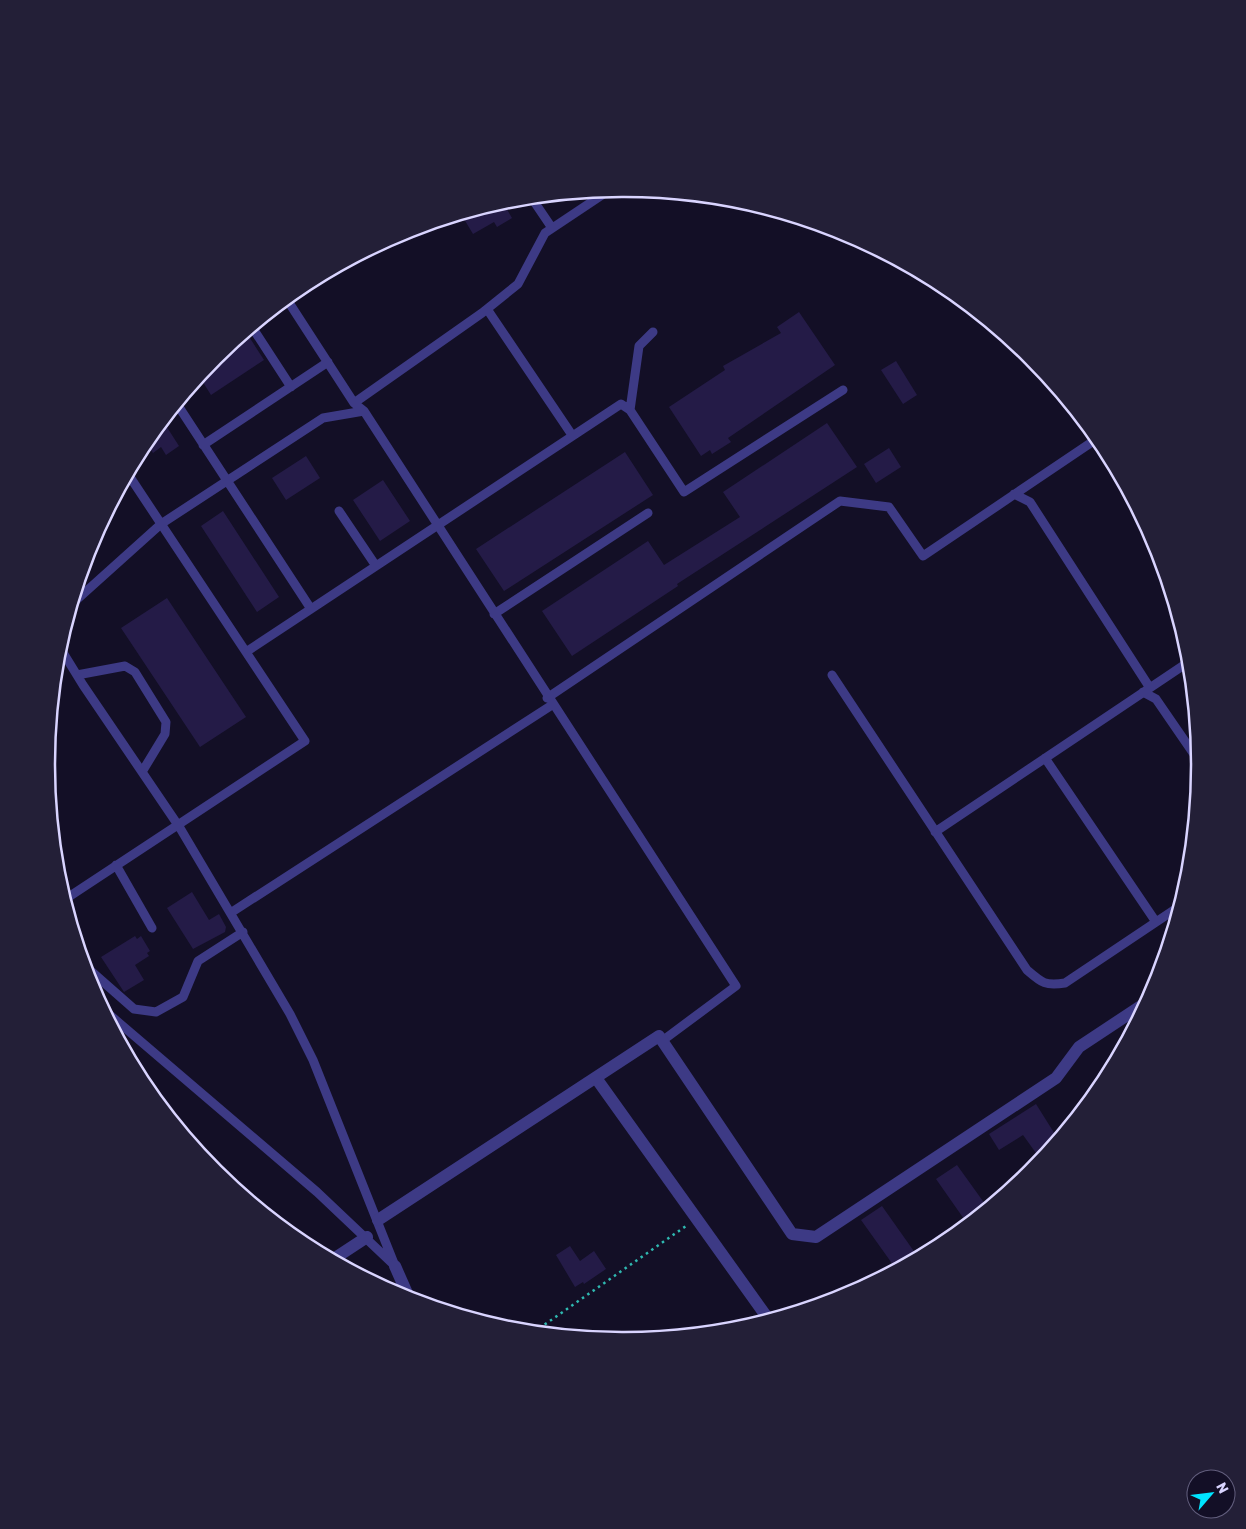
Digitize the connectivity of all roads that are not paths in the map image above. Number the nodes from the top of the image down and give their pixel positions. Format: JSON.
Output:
{"nodes":[{"id":1,"x":598,"y":198,"type":"edge"},
{"id":2,"x":535,"y":203,"type":"edge"},
{"id":3,"x":552,"y":228,"type":"junction"},
{"id":4,"x":290,"y":304,"type":"edge"},
{"id":5,"x":487,"y":309,"type":"junction"},
{"id":6,"x":255,"y":332,"type":"edge"},
{"id":7,"x":653,"y":332,"type":"dead end"},
{"id":8,"x":328,"y":362,"type":"junction"},
{"id":9,"x":291,"y":387,"type":"junction"},
{"id":10,"x":843,"y":390,"type":"dead end"},
{"id":11,"x":354,"y":403,"type":"junction"},
{"id":12,"x":180,"y":409,"type":"edge"},
{"id":13,"x":630,"y":410,"type":"junction"},
{"id":14,"x":364,"y":412,"type":"junction"},
{"id":15,"x":572,"y":435,"type":"junction"},
{"id":16,"x":1091,"y":443,"type":"edge"},
{"id":17,"x":203,"y":445,"type":"junction"},
{"id":18,"x":131,"y":479,"type":"edge"},
{"id":19,"x":226,"y":482,"type":"junction"},
{"id":20,"x":1014,"y":494,"type":"junction"},
{"id":21,"x":339,"y":511,"type":"dead end"},
{"id":22,"x":648,"y":513,"type":"dead end"},
{"id":23,"x":161,"y":524,"type":"junction"},
{"id":24,"x":437,"y":525,"type":"junction"},
{"id":25,"x":376,"y":566,"type":"junction"},
{"id":26,"x":83,"y":589,"type":"edge"},
{"id":27,"x":311,"y":609,"type":"junction"},
{"id":28,"x":494,"y":614,"type":"junction"},
{"id":29,"x":246,"y":652,"type":"junction"},
{"id":30,"x":66,"y":657,"type":"edge"},
{"id":31,"x":1182,"y":666,"type":"edge"},
{"id":32,"x":77,"y":675,"type":"junction"},
{"id":33,"x":832,"y":675,"type":"dead end"},
{"id":34,"x":1146,"y":690,"type":"junction"},
{"id":35,"x":550,"y":701,"type":"junction"},
{"id":36,"x":1191,"y":749,"type":"edge"},
{"id":37,"x":1045,"y":758,"type":"junction"},
{"id":38,"x":142,"y":772,"type":"junction"},
{"id":39,"x":178,"y":824,"type":"junction"},
{"id":40,"x":935,"y":832,"type":"junction"},
{"id":41,"x":116,"y":865,"type":"junction"},
{"id":42,"x":70,"y":896,"type":"edge"},
{"id":43,"x":1172,"y":911,"type":"edge"},
{"id":44,"x":232,"y":912,"type":"junction"},
{"id":45,"x":1156,"y":922,"type":"junction"},
{"id":46,"x":152,"y":928,"type":"dead end"},
{"id":47,"x":243,"y":932,"type":"junction"},
{"id":48,"x":95,"y":975,"type":"edge"},
{"id":49,"x":1135,"y":1010,"type":"edge"},
{"id":50,"x":117,"y":1021,"type":"edge"},
{"id":51,"x":662,"y":1041,"type":"junction"},
{"id":52,"x":596,"y":1078,"type":"junction"},
{"id":53,"x":378,"y":1220,"type":"junction"},
{"id":54,"x":367,"y":1237,"type":"junction"},
{"id":55,"x":339,"y":1256,"type":"edge"},
{"id":56,"x":394,"y":1266,"type":"junction"},
{"id":57,"x":405,"y":1288,"type":"edge"},
{"id":58,"x":765,"y":1314,"type":"edge"}],
"edges":[{"from":1,"to":3,"type":"lane"},
{"from":2,"to":3,"type":"lane"},
{"from":3,"to":5,"type":"lane"},
{"from":4,"to":8,"type":"lane"},
{"from":5,"to":11,"type":"lane"},
{"from":5,"to":15,"type":"lane"},
{"from":6,"to":9,"type":"lane"},
{"from":7,"to":13,"type":"lane"},
{"from":8,"to":9,"type":"lane"},
{"from":8,"to":11,"type":"lane"},
{"from":9,"to":17,"type":"lane"},
{"from":10,"to":13,"type":"lane"},
{"from":11,"to":14,"type":"lane"},
{"from":12,"to":17,"type":"lane"},
{"from":13,"to":15,"type":"lane"},
{"from":14,"to":19,"type":"lane"},
{"from":14,"to":24,"type":"lane"},
{"from":15,"to":24,"type":"lane"},
{"from":16,"to":20,"type":"lane"},
{"from":17,"to":19,"type":"lane"},
{"from":18,"to":23,"type":"lane"},
{"from":19,"to":23,"type":"lane"},
{"from":19,"to":27,"type":"lane"},
{"from":20,"to":34,"type":"lane"},
{"from":20,"to":35,"type":"lane"},
{"from":21,"to":25,"type":"lane"},
{"from":22,"to":28,"type":"lane"},
{"from":23,"to":26,"type":"lane"},
{"from":23,"to":29,"type":"lane"},
{"from":24,"to":25,"type":"lane"},
{"from":24,"to":28,"type":"lane"},
{"from":25,"to":27,"type":"lane"},
{"from":27,"to":29,"type":"lane"},
{"from":28,"to":35,"type":"lane"},
{"from":29,"to":39,"type":"lane"},
{"from":30,"to":32,"type":"lane"},
{"from":31,"to":34,"type":"lane"},
{"from":32,"to":38,"type":"lane"},
{"from":32,"to":38,"type":"lane"},
{"from":33,"to":40,"type":"lane"},
{"from":34,"to":36,"type":"lane"},
{"from":34,"to":37,"type":"lane"},
{"from":35,"to":44,"type":"lane"},
{"from":35,"to":51,"type":"lane"},
{"from":37,"to":40,"type":"lane"},
{"from":37,"to":45,"type":"lane"},
{"from":38,"to":39,"type":"lane"},
{"from":39,"to":41,"type":"lane"},
{"from":39,"to":44,"type":"lane"},
{"from":40,"to":45,"type":"lane"},
{"from":41,"to":42,"type":"lane"},
{"from":41,"to":46,"type":"lane"},
{"from":43,"to":45,"type":"lane"},
{"from":44,"to":47,"type":"lane"},
{"from":47,"to":48,"type":"lane"},
{"from":47,"to":53,"type":"lane"},
{"from":49,"to":51,"type":"street"},
{"from":50,"to":54,"type":"lane"},
{"from":51,"to":52,"type":"street"},
{"from":52,"to":53,"type":"street"},
{"from":52,"to":58,"type":"street"},
{"from":53,"to":56,"type":"lane"},
{"from":54,"to":55,"type":"street"},
{"from":54,"to":56,"type":"lane"},
{"from":56,"to":57,"type":"street"}]}
